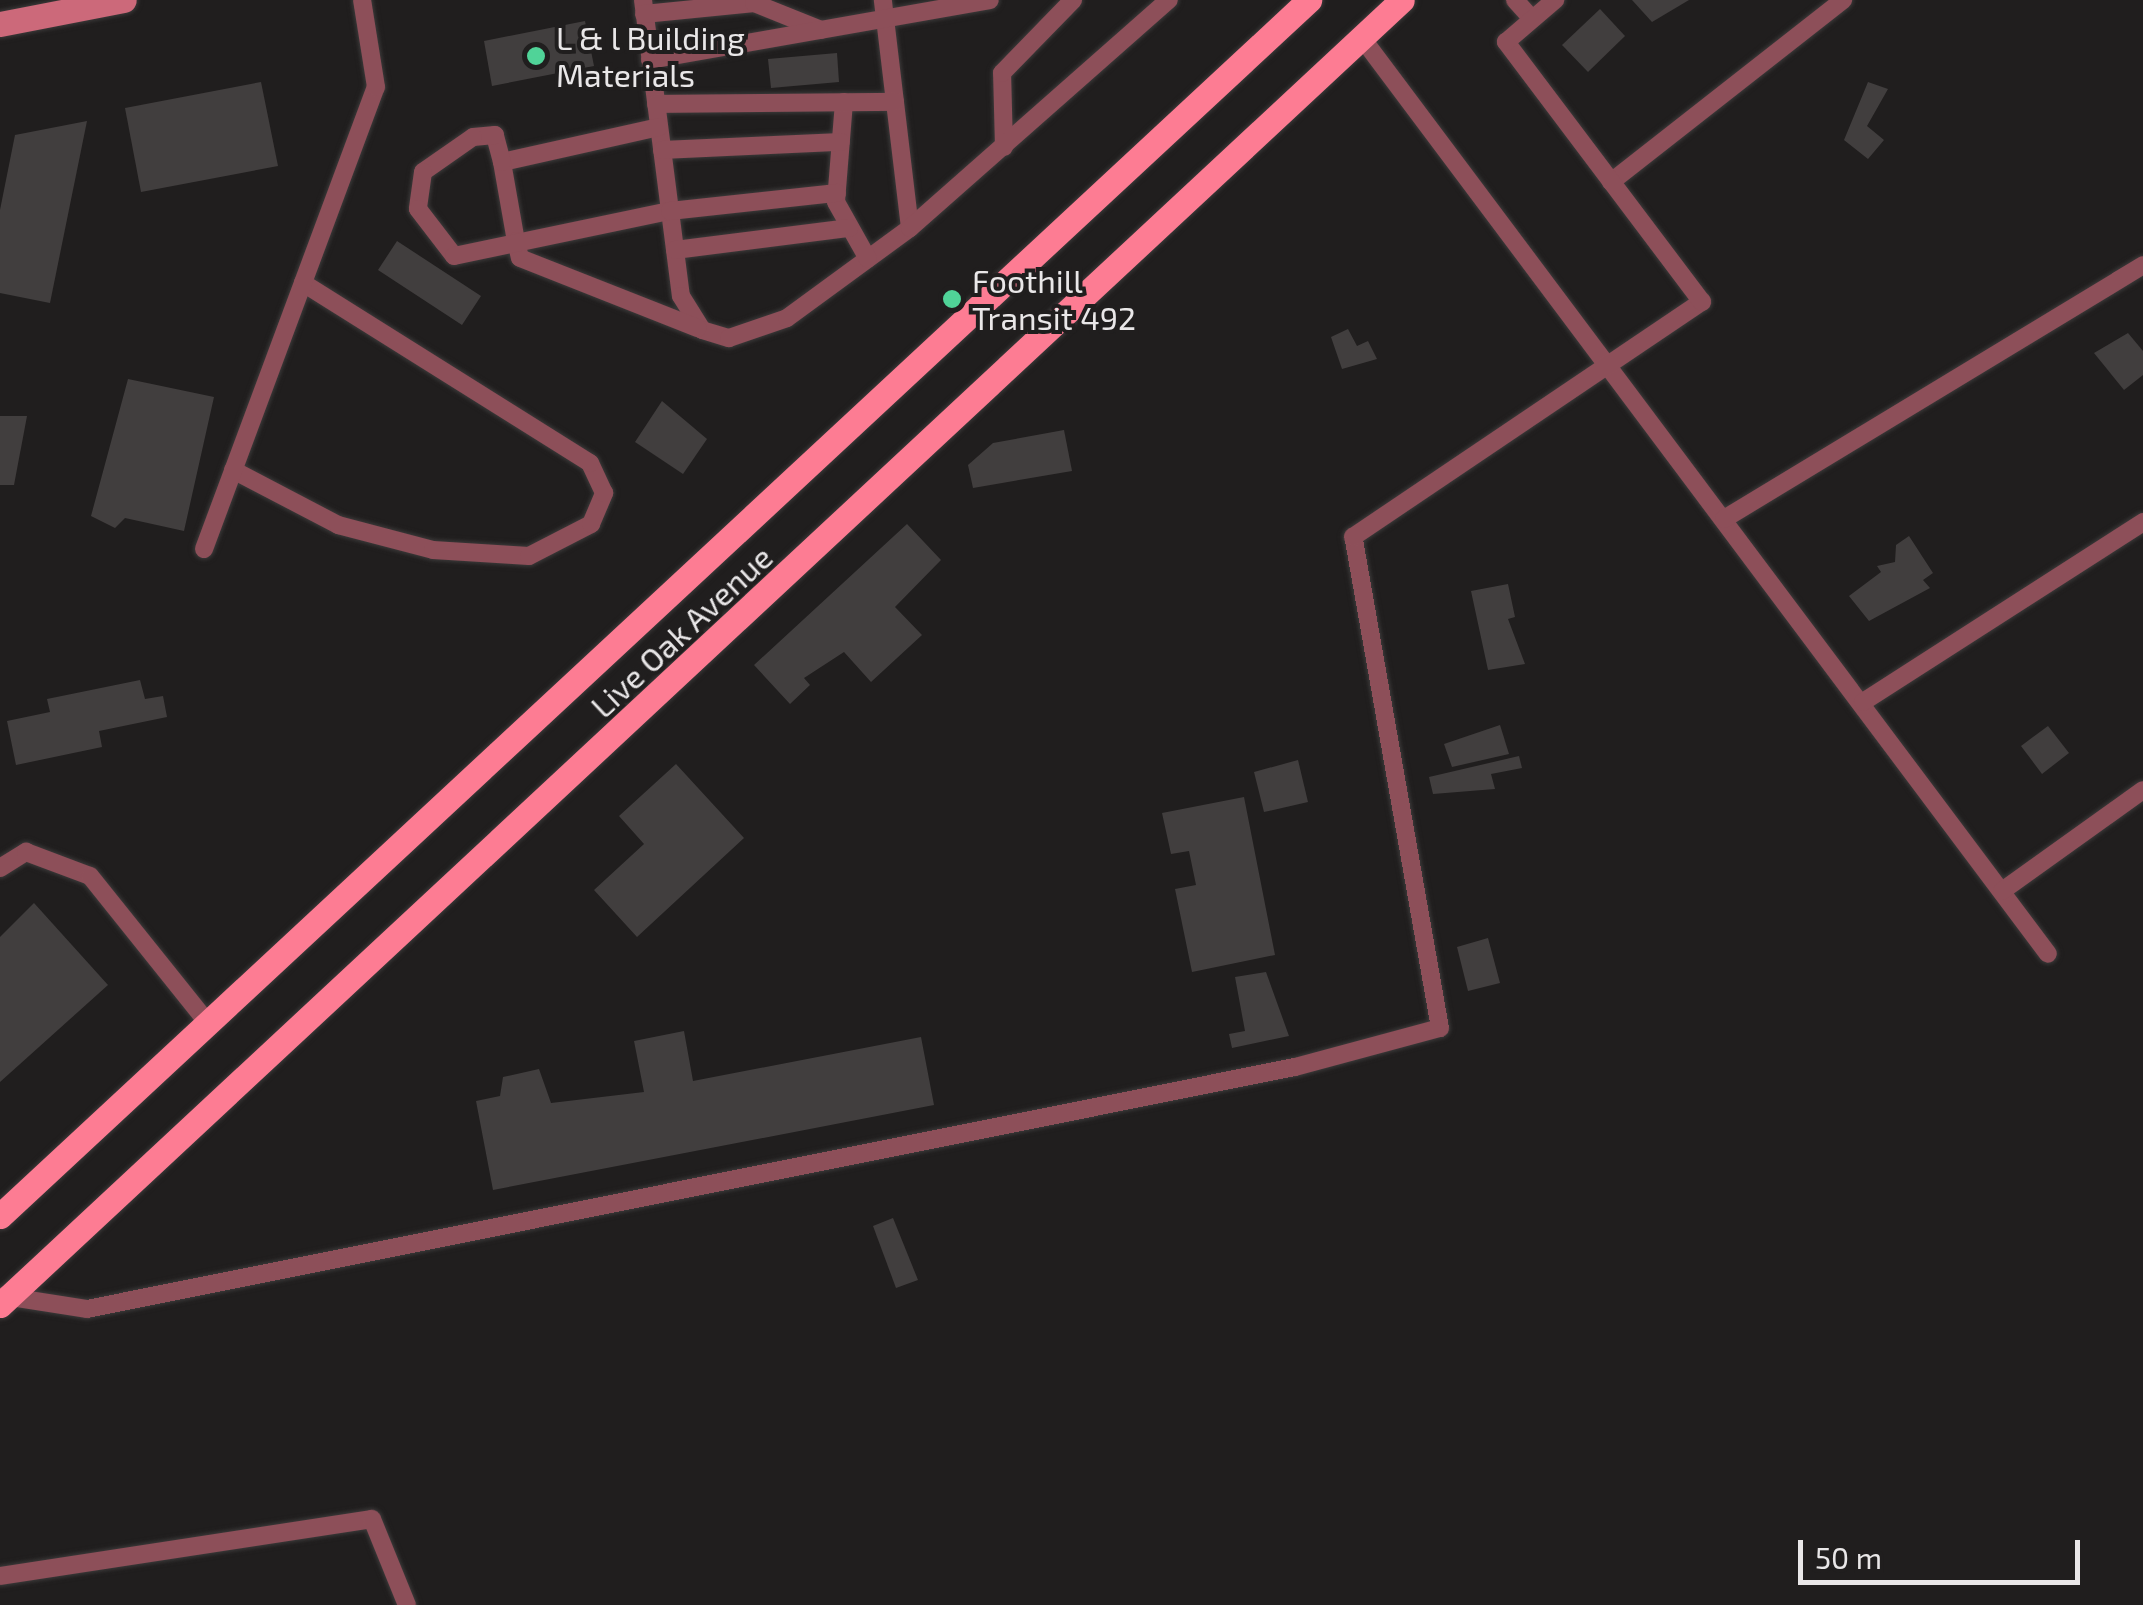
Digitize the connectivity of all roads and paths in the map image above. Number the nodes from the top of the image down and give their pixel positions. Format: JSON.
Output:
{"nodes":[{"id":1,"x":124,"y":0,"type":"edge"},
{"id":2,"x":362,"y":0,"type":"edge"},
{"id":3,"x":883,"y":0,"type":"edge"},
{"id":4,"x":990,"y":0,"type":"edge"},
{"id":5,"x":1072,"y":0,"type":"edge"},
{"id":6,"x":1169,"y":0,"type":"edge"},
{"id":7,"x":1308,"y":0,"type":"edge"},
{"id":8,"x":1402,"y":0,"type":"edge"},
{"id":9,"x":1514,"y":0,"type":"edge"},
{"id":10,"x":1554,"y":0,"type":"edge"},
{"id":11,"x":1843,"y":0,"type":"edge"},
{"id":12,"x":643,"y":7,"type":"edge"},
{"id":13,"x":1532,"y":19,"type":"junction"},
{"id":14,"x":885,"y":20,"type":"junction"},
{"id":15,"x":0,"y":24,"type":"edge"},
{"id":16,"x":822,"y":30,"type":"junction"},
{"id":17,"x":1362,"y":38,"type":"junction"},
{"id":18,"x":650,"y":60,"type":"junction"},
{"id":19,"x":844,"y":102,"type":"junction"},
{"id":20,"x":895,"y":102,"type":"junction"},
{"id":21,"x":656,"y":104,"type":"junction"},
{"id":22,"x":659,"y":127,"type":"junction"},
{"id":23,"x":840,"y":142,"type":"junction"},
{"id":24,"x":1004,"y":148,"type":"junction"},
{"id":25,"x":662,"y":150,"type":"junction"},
{"id":26,"x":502,"y":162,"type":"junction"},
{"id":27,"x":1612,"y":182,"type":"junction"},
{"id":28,"x":836,"y":193,"type":"junction"},
{"id":29,"x":670,"y":212,"type":"junction"},
{"id":30,"x":850,"y":228,"type":"junction"},
{"id":31,"x":910,"y":228,"type":"junction"},
{"id":32,"x":516,"y":241,"type":"junction"},
{"id":33,"x":675,"y":250,"type":"junction"},
{"id":34,"x":868,"y":259,"type":"junction"},
{"id":35,"x":2143,"y":264,"type":"edge"},
{"id":36,"x":303,"y":284,"type":"junction"},
{"id":37,"x":702,"y":330,"type":"junction"},
{"id":38,"x":1610,"y":367,"type":"junction"},
{"id":39,"x":234,"y":470,"type":"junction"},
{"id":40,"x":1724,"y":519,"type":"junction"},
{"id":41,"x":2143,"y":522,"type":"edge"},
{"id":42,"x":204,"y":549,"type":"dead end"},
{"id":43,"x":1863,"y":702,"type":"junction"},
{"id":44,"x":2143,"y":790,"type":"edge"},
{"id":45,"x":0,"y":868,"type":"edge"},
{"id":46,"x":2002,"y":891,"type":"junction"},
{"id":47,"x":2048,"y":954,"type":"dead end"},
{"id":48,"x":206,"y":1021,"type":"junction"},
{"id":49,"x":0,"y":1216,"type":"edge"},
{"id":50,"x":2,"y":1298,"type":"edge"},
{"id":51,"x":0,"y":1576,"type":"edge"},
{"id":52,"x":408,"y":1605,"type":"edge"}],
"edges":[{"from":1,"to":15,"type":"street"},
{"from":2,"to":36,"type":"lane"},
{"from":3,"to":14,"type":"lane"},
{"from":4,"to":14,"type":"lane"},
{"from":5,"to":24,"type":"lane"},
{"from":6,"to":24,"type":"lane"},
{"from":7,"to":48,"type":"main road","name":"Live Oak Avenue"},
{"from":8,"to":17,"type":"main road","name":"Live Oak Avenue"},
{"from":9,"to":13,"type":"lane"},
{"from":10,"to":13,"type":"lane"},
{"from":11,"to":27,"type":"lane"},
{"from":12,"to":16,"type":"lane"},
{"from":12,"to":18,"type":"lane"},
{"from":13,"to":27,"type":"lane"},
{"from":14,"to":16,"type":"lane"},
{"from":14,"to":20,"type":"lane"},
{"from":16,"to":18,"type":"lane"},
{"from":17,"to":38,"type":"lane"},
{"from":17,"to":50,"type":"main road","name":"Live Oak Avenue"},
{"from":18,"to":21,"type":"lane"},
{"from":19,"to":20,"type":"lane"},
{"from":19,"to":21,"type":"lane"},
{"from":19,"to":23,"type":"lane"},
{"from":20,"to":31,"type":"lane"},
{"from":21,"to":22,"type":"lane"},
{"from":22,"to":25,"type":"lane"},
{"from":22,"to":26,"type":"lane"},
{"from":23,"to":25,"type":"lane"},
{"from":23,"to":28,"type":"lane"},
{"from":24,"to":31,"type":"lane"},
{"from":25,"to":29,"type":"lane"},
{"from":26,"to":32,"type":"lane"},
{"from":26,"to":32,"type":"lane"},
{"from":27,"to":38,"type":"lane"},
{"from":28,"to":29,"type":"lane"},
{"from":28,"to":30,"type":"lane"},
{"from":29,"to":32,"type":"lane"},
{"from":29,"to":33,"type":"lane"},
{"from":30,"to":33,"type":"lane"},
{"from":30,"to":34,"type":"lane"},
{"from":31,"to":34,"type":"lane"},
{"from":32,"to":37,"type":"lane"},
{"from":33,"to":37,"type":"lane"},
{"from":34,"to":37,"type":"lane"},
{"from":35,"to":40,"type":"lane"},
{"from":36,"to":39,"type":"lane"},
{"from":36,"to":39,"type":"lane"},
{"from":38,"to":40,"type":"lane"},
{"from":38,"to":50,"type":"lane"},
{"from":39,"to":42,"type":"lane"},
{"from":40,"to":43,"type":"lane"},
{"from":41,"to":43,"type":"lane"},
{"from":43,"to":46,"type":"lane"},
{"from":44,"to":46,"type":"lane"},
{"from":45,"to":48,"type":"lane"},
{"from":46,"to":47,"type":"lane"},
{"from":48,"to":49,"type":"main road","name":"Live Oak Avenue"},
{"from":51,"to":52,"type":"lane"}]}
